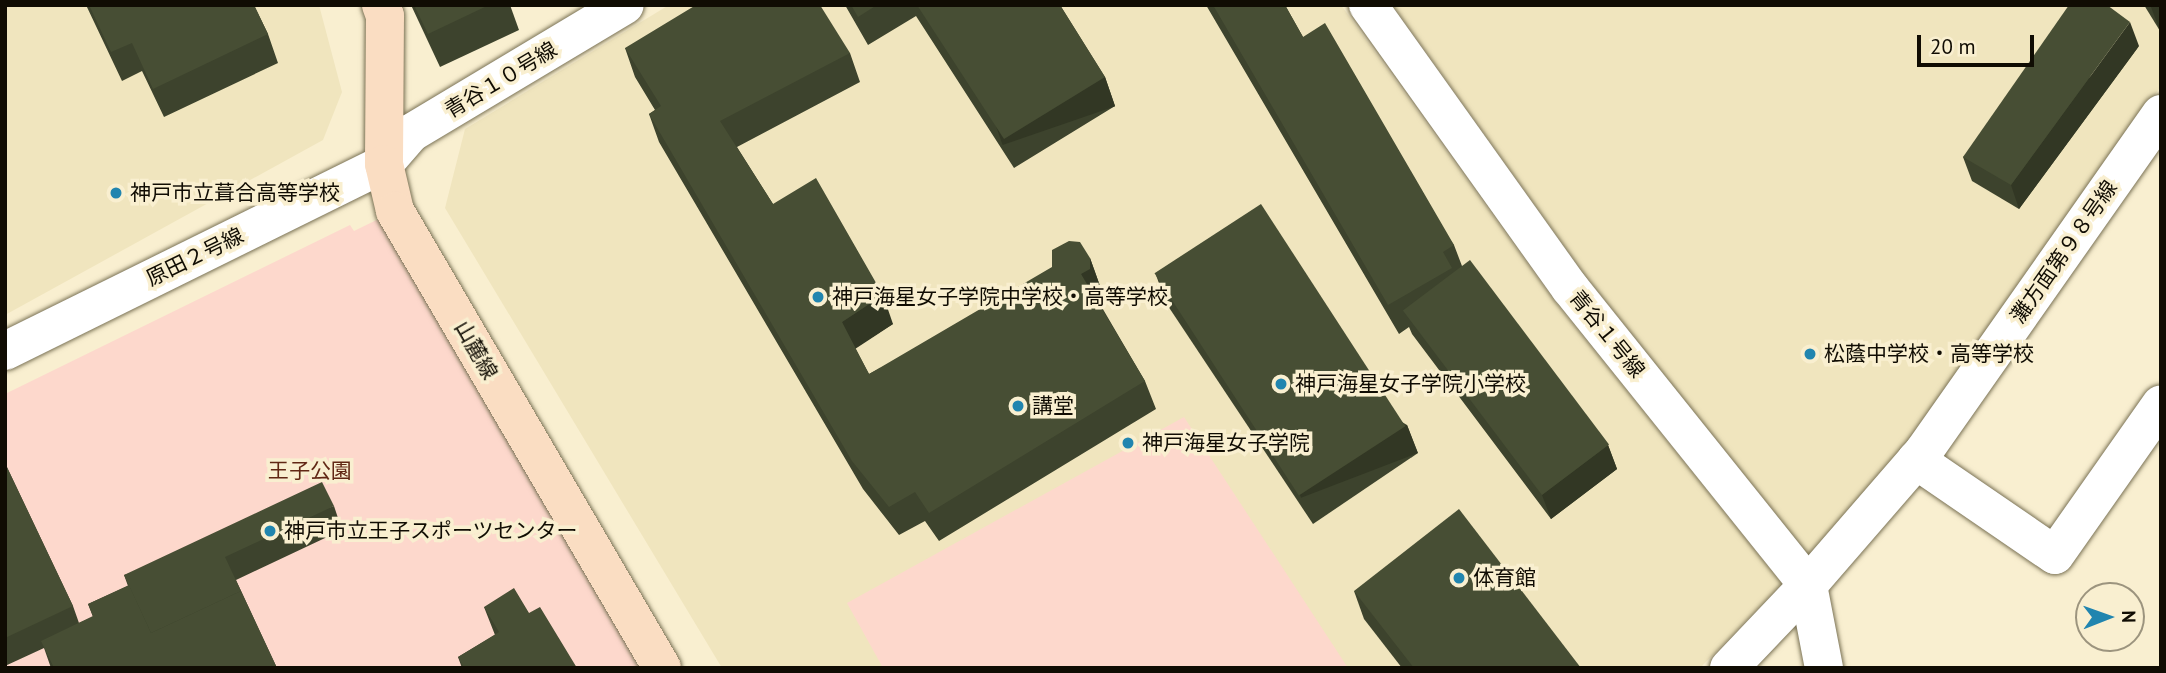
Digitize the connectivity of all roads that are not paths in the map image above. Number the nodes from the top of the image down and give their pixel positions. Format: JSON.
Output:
{"nodes":[{"id":1,"x":381,"y":5,"type":"edge"},
{"id":2,"x":625,"y":5,"type":"edge"},
{"id":3,"x":1368,"y":5,"type":"edge"},
{"id":4,"x":2161,"y":114,"type":"edge"},
{"id":5,"x":384,"y":164,"type":"junction"},
{"id":6,"x":5,"y":351,"type":"edge"},
{"id":7,"x":2161,"y":404,"type":"edge"},
{"id":8,"x":1916,"y":460,"type":"junction"},
{"id":9,"x":1808,"y":585,"type":"junction"},
{"id":10,"x":662,"y":668,"type":"edge"},
{"id":11,"x":1729,"y":668,"type":"edge"},
{"id":12,"x":1824,"y":668,"type":"edge"}],
"edges":[{"from":1,"to":5,"type":"main road","name":"山麓線"},
{"from":2,"to":5,"type":"street","name":"青谷１０号線"},
{"from":3,"to":9,"type":"street","name":"青谷１号線"},
{"from":4,"to":8,"type":"street","name":"灘方面第９８号線"},
{"from":5,"to":6,"type":"street","name":"原田２号線"},
{"from":5,"to":10,"type":"main road","name":"山麓線"},
{"from":7,"to":8,"type":"street"},
{"from":8,"to":9,"type":"street","name":"灘方面第９８号線"},
{"from":9,"to":11,"type":"street","name":"灘方面第９８号線"},
{"from":9,"to":12,"type":"street","name":"青谷１号線"}]}
